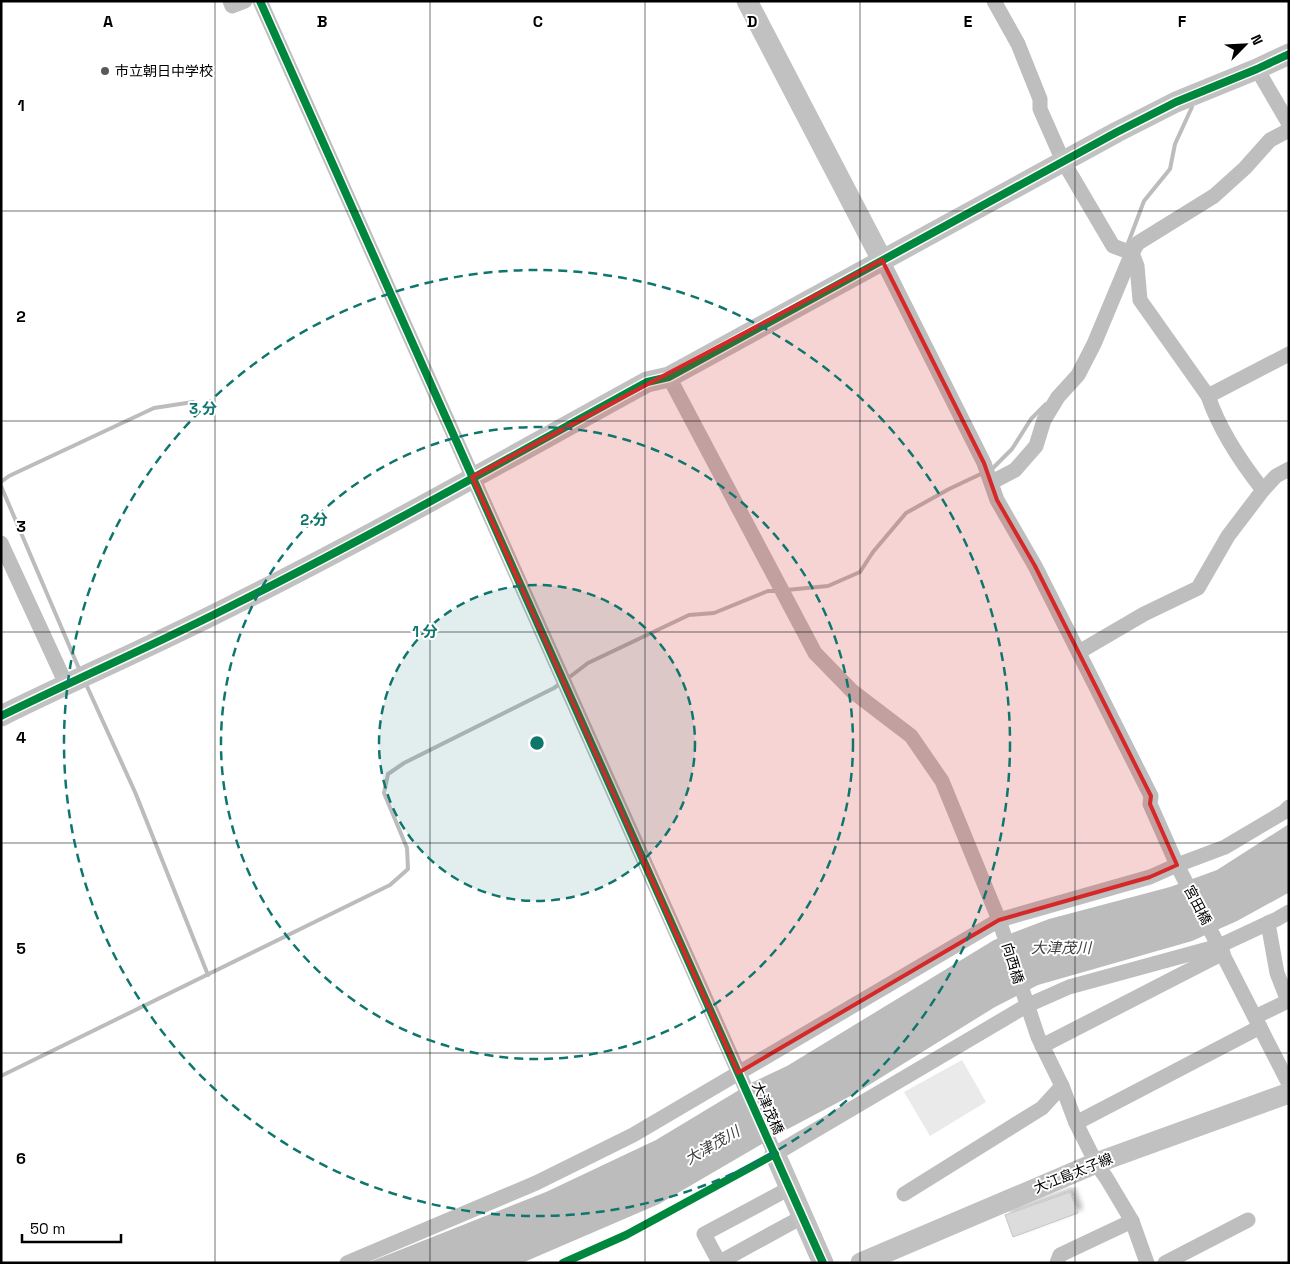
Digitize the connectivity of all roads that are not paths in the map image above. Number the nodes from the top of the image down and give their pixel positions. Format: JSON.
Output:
{"nodes":[{"id":1,"x":230,"y":1,"type":"edge"},
{"id":2,"x":245,"y":1,"type":"edge"},
{"id":3,"x":260,"y":1,"type":"edge"},
{"id":4,"x":747,"y":1,"type":"edge"},
{"id":5,"x":994,"y":1,"type":"edge"},
{"id":6,"x":1289,"y":54,"type":"edge"},
{"id":7,"x":1257,"y":69,"type":"junction"},
{"id":8,"x":1289,"y":124,"type":"edge"},
{"id":9,"x":1289,"y":130,"type":"edge"},
{"id":10,"x":1063,"y":161,"type":"junction"},
{"id":11,"x":1132,"y":253,"type":"junction"},
{"id":12,"x":882,"y":260,"type":"junction"},
{"id":13,"x":1289,"y":354,"type":"edge"},
{"id":14,"x":669,"y":377,"type":"junction"},
{"id":15,"x":1208,"y":396,"type":"junction"},
{"id":16,"x":1289,"y":469,"type":"edge"},
{"id":17,"x":472,"y":478,"type":"junction"},
{"id":18,"x":992,"y":482,"type":"junction"},
{"id":19,"x":1263,"y":490,"type":"junction"},
{"id":20,"x":1,"y":543,"type":"edge"},
{"id":21,"x":1079,"y":652,"type":"junction"},
{"id":22,"x":66,"y":684,"type":"junction"},
{"id":23,"x":1,"y":716,"type":"edge"},
{"id":24,"x":1289,"y":807,"type":"edge"},
{"id":25,"x":1177,"y":865,"type":"junction"},
{"id":26,"x":1289,"y":912,"type":"edge"},
{"id":27,"x":1000,"y":920,"type":"junction"},
{"id":28,"x":1268,"y":923,"type":"junction"},
{"id":29,"x":1221,"y":950,"type":"junction"},
{"id":30,"x":1285,"y":982,"type":"edge"},
{"id":31,"x":1026,"y":1006,"type":"junction"},
{"id":32,"x":1258,"y":1022,"type":"junction"},
{"id":33,"x":1042,"y":1046,"type":"junction"},
{"id":34,"x":738,"y":1073,"type":"junction"},
{"id":35,"x":1289,"y":1084,"type":"edge"},
{"id":36,"x":1062,"y":1086,"type":"junction"},
{"id":37,"x":1289,"y":1093,"type":"edge"},
{"id":38,"x":1076,"y":1124,"type":"junction"},
{"id":39,"x":775,"y":1154,"type":"junction"},
{"id":40,"x":1096,"y":1163,"type":"junction"},
{"id":41,"x":790,"y":1188,"type":"junction"},
{"id":42,"x":904,"y":1194,"type":"dead end"},
{"id":43,"x":802,"y":1217,"type":"junction"},
{"id":44,"x":1248,"y":1220,"type":"dead end"},
{"id":45,"x":1132,"y":1222,"type":"junction"},
{"id":46,"x":718,"y":1262,"type":"edge"},
{"id":47,"x":347,"y":1263,"type":"edge"},
{"id":48,"x":823,"y":1263,"type":"edge"},
{"id":49,"x":861,"y":1263,"type":"edge"},
{"id":50,"x":1057,"y":1263,"type":"edge"},
{"id":51,"x":1147,"y":1263,"type":"edge"},
{"id":52,"x":1165,"y":1263,"type":"edge"}],
"edges":[{"from":1,"to":2,"type":"street"},
{"from":3,"to":17,"type":"street","name":"大津茂橋"},
{"from":4,"to":12,"type":"street"},
{"from":5,"to":10,"type":"street"},
{"from":6,"to":7,"type":"street"},
{"from":7,"to":8,"type":"street"},
{"from":7,"to":10,"type":"street"},
{"from":9,"to":11,"type":"street"},
{"from":10,"to":11,"type":"street"},
{"from":10,"to":12,"type":"street"},
{"from":11,"to":15,"type":"street"},
{"from":11,"to":18,"type":"street"},
{"from":12,"to":14,"type":"street"},
{"from":12,"to":18,"type":"street","name":"宮田橋"},
{"from":13,"to":15,"type":"street"},
{"from":14,"to":17,"type":"street"},
{"from":14,"to":27,"type":"street","name":"向西橋"},
{"from":15,"to":19,"type":"street"},
{"from":16,"to":19,"type":"street"},
{"from":17,"to":22,"type":"street"},
{"from":17,"to":34,"type":"street","name":"大津茂橋"},
{"from":18,"to":21,"type":"street","name":"宮田橋"},
{"from":19,"to":21,"type":"street"},
{"from":20,"to":22,"type":"street"},
{"from":21,"to":25,"type":"street","name":"宮田橋"},
{"from":22,"to":23,"type":"street"},
{"from":24,"to":25,"type":"street"},
{"from":25,"to":27,"type":"street"},
{"from":25,"to":29,"type":"street","name":"宮田橋"},
{"from":26,"to":28,"type":"street"},
{"from":27,"to":31,"type":"street","name":"向西橋"},
{"from":27,"to":34,"type":"street"},
{"from":28,"to":29,"type":"street"},
{"from":28,"to":30,"type":"street"},
{"from":29,"to":31,"type":"street"},
{"from":29,"to":32,"type":"street","name":"宮田橋"},
{"from":29,"to":33,"type":"street"},
{"from":30,"to":32,"type":"street"},
{"from":31,"to":33,"type":"street","name":"向西橋"},
{"from":31,"to":39,"type":"street"},
{"from":32,"to":35,"type":"street","name":"宮田橋"},
{"from":32,"to":38,"type":"street"},
{"from":33,"to":36,"type":"street","name":"向西橋"},
{"from":34,"to":39,"type":"street","name":"大津茂橋"},
{"from":34,"to":47,"type":"street"},
{"from":36,"to":38,"type":"street","name":"向西橋"},
{"from":36,"to":42,"type":"street"},
{"from":37,"to":40,"type":"street","name":"大江島太子線"},
{"from":38,"to":40,"type":"street","name":"向西橋"},
{"from":39,"to":41,"type":"street"},
{"from":40,"to":45,"type":"street","name":"向西橋"},
{"from":40,"to":49,"type":"street","name":"大江島太子線"},
{"from":41,"to":43,"type":"street"},
{"from":41,"to":46,"type":"street"},
{"from":43,"to":46,"type":"street"},
{"from":43,"to":48,"type":"street"},
{"from":44,"to":52,"type":"street"},
{"from":45,"to":50,"type":"street"},
{"from":45,"to":51,"type":"street","name":"向西橋"}]}
